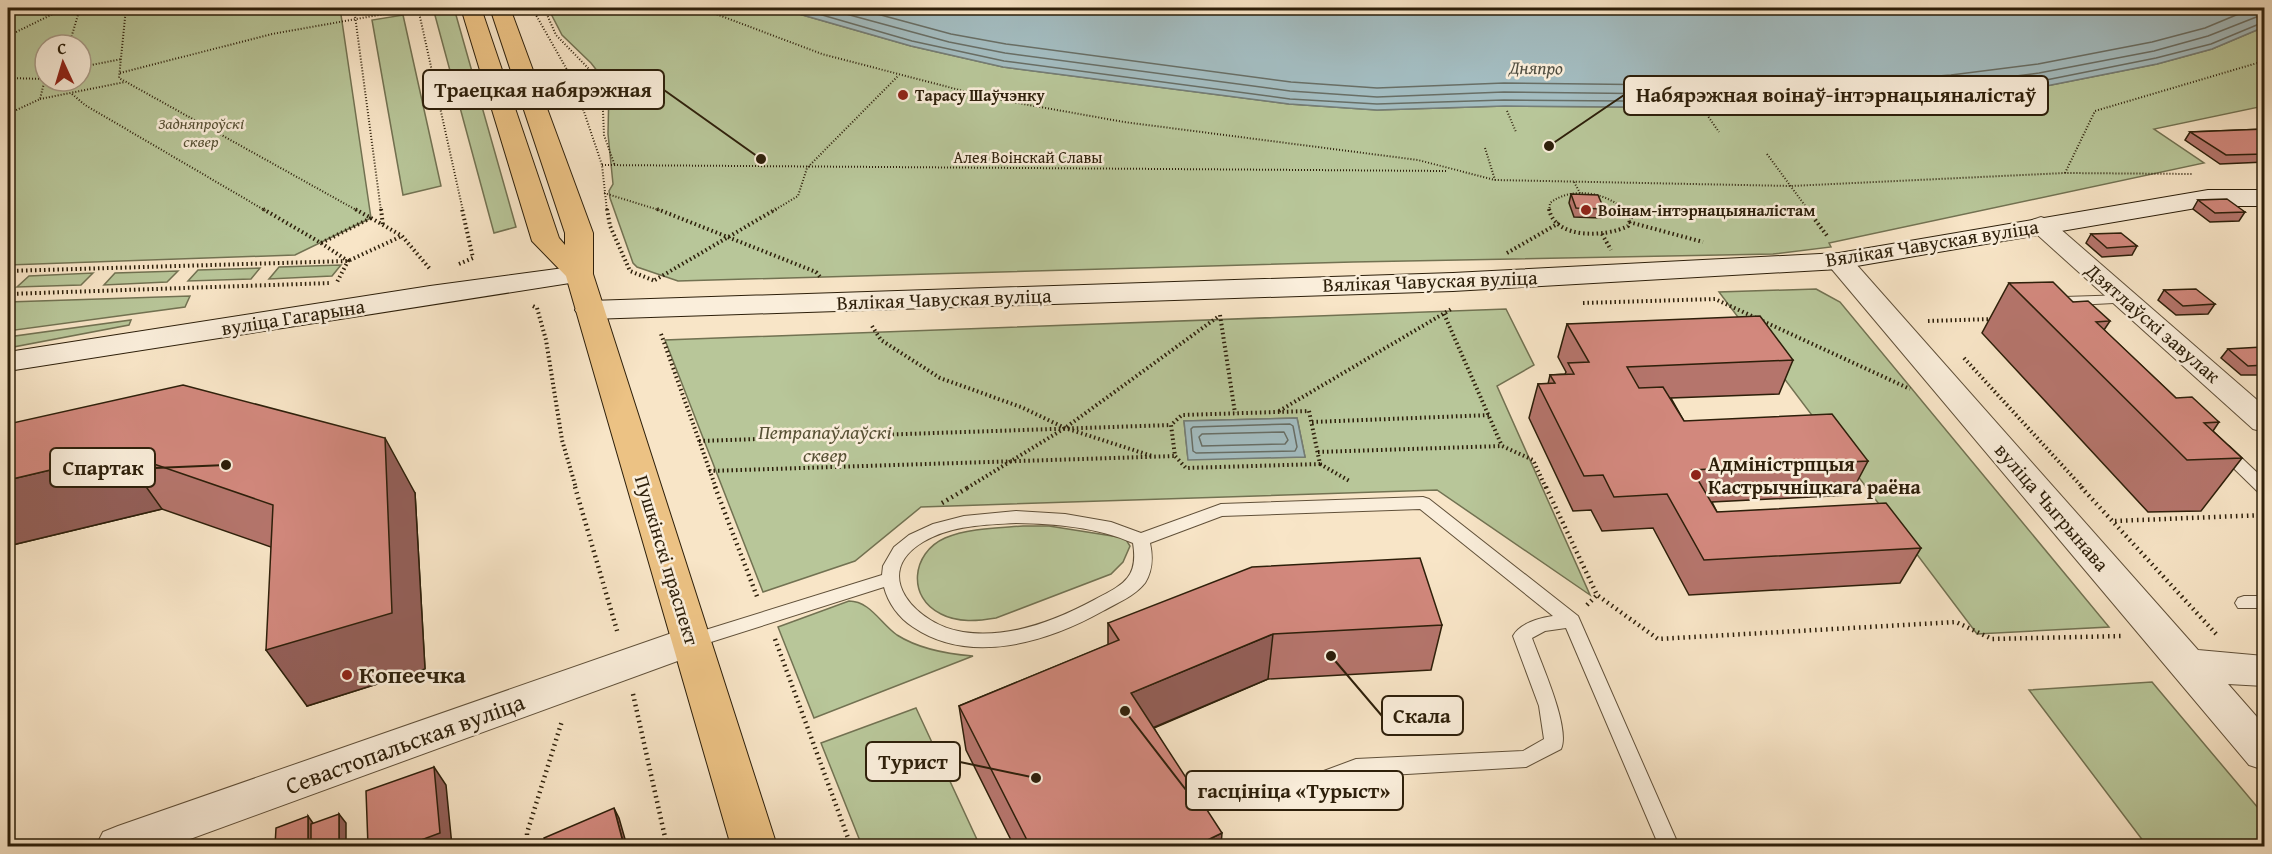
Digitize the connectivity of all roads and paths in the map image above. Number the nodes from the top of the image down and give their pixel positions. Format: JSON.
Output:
{"nodes":[{"id":1,"x":29,"y":8,"type":"edge"},
{"id":2,"x":65,"y":8,"type":"edge"},
{"id":3,"x":80,"y":8,"type":"edge"},
{"id":4,"x":126,"y":8,"type":"edge"},
{"id":5,"x":354,"y":8,"type":"edge"},
{"id":6,"x":418,"y":8,"type":"edge"},
{"id":7,"x":471,"y":8,"type":"edge"},
{"id":8,"x":500,"y":8,"type":"edge"},
{"id":9,"x":532,"y":8,"type":"edge"},
{"id":10,"x":544,"y":8,"type":"edge"},
{"id":11,"x":700,"y":8,"type":"edge"},
{"id":12,"x":8,"y":11,"type":"edge"},
{"id":13,"x":356,"y":18,"type":"junction"},
{"id":14,"x":73,"y":33,"type":"edge"},
{"id":15,"x":8,"y":36,"type":"edge"},
{"id":16,"x":122,"y":59,"type":"junction"},
{"id":17,"x":2265,"y":61,"type":"edge"},
{"id":18,"x":93,"y":65,"type":"edge"},
{"id":19,"x":120,"y":73,"type":"junction"},
{"id":20,"x":899,"y":75,"type":"junction"},
{"id":21,"x":8,"y":78,"type":"edge"},
{"id":22,"x":33,"y":79,"type":"edge"},
{"id":23,"x":126,"y":82,"type":"junction"},
{"id":24,"x":42,"y":93,"type":"edge"},
{"id":25,"x":72,"y":94,"type":"junction"},
{"id":26,"x":40,"y":99,"type":"junction"},
{"id":27,"x":1507,"y":111,"type":"dead end"},
{"id":28,"x":1705,"y":112,"type":"dead end"},
{"id":29,"x":8,"y":114,"type":"edge"},
{"id":30,"x":1516,"y":132,"type":"dead end"},
{"id":31,"x":1719,"y":132,"type":"dead end"},
{"id":32,"x":1485,"y":148,"type":"dead end"},
{"id":33,"x":1767,"y":154,"type":"dead end"},
{"id":34,"x":602,"y":165,"type":"junction"},
{"id":35,"x":615,"y":166,"type":"junction"},
{"id":36,"x":807,"y":168,"type":"junction"},
{"id":37,"x":1454,"y":171,"type":"junction"},
{"id":38,"x":2065,"y":173,"type":"junction"},
{"id":39,"x":2192,"y":174,"type":"dead end"},
{"id":40,"x":1495,"y":180,"type":"junction"},
{"id":41,"x":1574,"y":182,"type":"junction"},
{"id":42,"x":1791,"y":186,"type":"junction"},
{"id":43,"x":603,"y":193,"type":"junction"},
{"id":44,"x":1580,"y":194,"type":"junction"},
{"id":45,"x":2265,"y":198,"type":"edge"},
{"id":46,"x":371,"y":218,"type":"junction"},
{"id":47,"x":1629,"y":222,"type":"junction"},
{"id":48,"x":2041,"y":225,"type":"junction"},
{"id":49,"x":383,"y":226,"type":"junction"},
{"id":50,"x":402,"y":236,"type":"junction"},
{"id":51,"x":728,"y":236,"type":"junction"},
{"id":52,"x":1704,"y":242,"type":"dead end"},
{"id":53,"x":321,"y":243,"type":"junction"},
{"id":54,"x":1835,"y":251,"type":"junction"},
{"id":55,"x":348,"y":261,"type":"junction"},
{"id":56,"x":454,"y":266,"type":"dead end"},
{"id":57,"x":8,"y":271,"type":"edge"},
{"id":58,"x":434,"y":274,"type":"dead end"},
{"id":59,"x":579,"y":274,"type":"junction"},
{"id":60,"x":337,"y":282,"type":"junction"},
{"id":61,"x":826,"y":283,"type":"dead end"},
{"id":62,"x":334,"y":290,"type":"dead end"},
{"id":63,"x":8,"y":294,"type":"edge"},
{"id":64,"x":2127,"y":299,"type":"junction"},
{"id":65,"x":525,"y":302,"type":"dead end"},
{"id":66,"x":1574,"y":303,"type":"dead end"},
{"id":67,"x":1212,"y":307,"type":"junction"},
{"id":68,"x":1444,"y":307,"type":"dead end"},
{"id":69,"x":590,"y":310,"type":"junction"},
{"id":70,"x":1924,"y":313,"type":"dead end"},
{"id":71,"x":1232,"y":314,"type":"dead end"},
{"id":72,"x":1444,"y":314,"type":"junction"},
{"id":73,"x":2080,"y":316,"type":"edge"},
{"id":74,"x":2000,"y":319,"type":"dead end"},
{"id":75,"x":1932,"y":321,"type":"junction"},
{"id":76,"x":1892,"y":322,"type":"junction"},
{"id":77,"x":882,"y":325,"type":"dead end"},
{"id":78,"x":1940,"y":330,"type":"dead end"},
{"id":79,"x":671,"y":334,"type":"dead end"},
{"id":80,"x":1963,"y":356,"type":"dead end"},
{"id":81,"x":8,"y":362,"type":"edge"},
{"id":82,"x":1916,"y":391,"type":"dead end"},
{"id":83,"x":1278,"y":412,"type":"junction"},
{"id":84,"x":1235,"y":413,"type":"junction"},
{"id":85,"x":1491,"y":415,"type":"junction"},
{"id":86,"x":1312,"y":422,"type":"junction"},
{"id":87,"x":2265,"y":422,"type":"edge"},
{"id":88,"x":1172,"y":425,"type":"junction"},
{"id":89,"x":1065,"y":428,"type":"junction"},
{"id":90,"x":2212,"y":439,"type":"edge"},
{"id":91,"x":699,"y":441,"type":"junction"},
{"id":92,"x":1502,"y":446,"type":"junction"},
{"id":93,"x":1318,"y":452,"type":"junction"},
{"id":94,"x":1175,"y":456,"type":"junction"},
{"id":95,"x":1156,"y":457,"type":"junction"},
{"id":96,"x":1010,"y":462,"type":"junction"},
{"id":97,"x":709,"y":471,"type":"junction"},
{"id":98,"x":2265,"y":488,"type":"edge"},
{"id":99,"x":934,"y":508,"type":"dead end"},
{"id":100,"x":2265,"y":515,"type":"edge"},
{"id":101,"x":2114,"y":522,"type":"junction"},
{"id":102,"x":1141,"y":540,"type":"junction"},
{"id":103,"x":889,"y":579,"type":"junction"},
{"id":104,"x":769,"y":594,"type":"dead end"},
{"id":105,"x":758,"y":598,"type":"junction"},
{"id":106,"x":2265,"y":602,"type":"edge"},
{"id":107,"x":2244,"y":603,"type":"dead end"},
{"id":108,"x":767,"y":619,"type":"junction"},
{"id":109,"x":1572,"y":621,"type":"junction"},
{"id":110,"x":2116,"y":627,"type":"dead end"},
{"id":111,"x":692,"y":641,"type":"junction"},
{"id":112,"x":626,"y":663,"type":"junction"},
{"id":113,"x":2190,"y":665,"type":"junction"},
{"id":114,"x":2257,"y":670,"type":"edge"},
{"id":115,"x":574,"y":683,"type":"junction"},
{"id":116,"x":2265,"y":753,"type":"edge"},
{"id":117,"x":1301,"y":788,"type":"dead end"},
{"id":118,"x":117,"y":846,"type":"edge"},
{"id":119,"x":527,"y":846,"type":"edge"},
{"id":120,"x":667,"y":846,"type":"edge"},
{"id":121,"x":754,"y":846,"type":"edge"},
{"id":122,"x":850,"y":846,"type":"edge"},
{"id":123,"x":1669,"y":846,"type":"edge"}],
"edges":[{"from":1,"to":12,"type":"path"},
{"from":2,"to":15,"type":"path"},
{"from":3,"to":14,"type":"path"},
{"from":4,"to":16,"type":"path"},
{"from":5,"to":13,"type":"path"},
{"from":6,"to":13,"type":"path"},
{"from":6,"to":56,"type":"path"},
{"from":7,"to":59,"type":"main road","name":"Пушкінскі праспект"},
{"from":8,"to":59,"type":"main road","name":"Пушкінскі праспект"},
{"from":9,"to":34,"type":"path"},
{"from":10,"to":35,"type":"path"},
{"from":11,"to":20,"type":"path"},
{"from":13,"to":19,"type":"path"},
{"from":13,"to":49,"type":"path"},
{"from":16,"to":18,"type":"path"},
{"from":16,"to":19,"type":"path"},
{"from":17,"to":38,"type":"path"},
{"from":19,"to":23,"type":"path"},
{"from":20,"to":36,"type":"path"},
{"from":20,"to":37,"type":"path"},
{"from":21,"to":22,"type":"path"},
{"from":23,"to":25,"type":"path"},
{"from":23,"to":46,"type":"path"},
{"from":24,"to":26,"type":"path"},
{"from":25,"to":26,"type":"path"},
{"from":25,"to":53,"type":"path"},
{"from":26,"to":29,"type":"path"},
{"from":27,"to":30,"type":"path"},
{"from":28,"to":31,"type":"path"},
{"from":32,"to":40,"type":"path"},
{"from":33,"to":42,"type":"path"},
{"from":34,"to":35,"type":"path","name":"Алея Воінскай Славы"},
{"from":34,"to":43,"type":"path"},
{"from":35,"to":36,"type":"path","name":"Алея Воінскай Славы"},
{"from":36,"to":37,"type":"path","name":"Алея Воінскай Славы"},
{"from":36,"to":51,"type":"path"},
{"from":37,"to":40,"type":"path"},
{"from":38,"to":39,"type":"path"},
{"from":38,"to":42,"type":"path"},
{"from":40,"to":41,"type":"path"},
{"from":41,"to":42,"type":"path"},
{"from":41,"to":44,"type":"path"},
{"from":42,"to":54,"type":"path"},
{"from":43,"to":51,"type":"path"},
{"from":43,"to":51,"type":"path"},
{"from":44,"to":47,"type":"path"},
{"from":44,"to":47,"type":"path"},
{"from":45,"to":48,"type":"main road","name":"Вялікая Чавуская вуліца"},
{"from":46,"to":49,"type":"path"},
{"from":46,"to":53,"type":"path"},
{"from":47,"to":52,"type":"path"},
{"from":48,"to":54,"type":"main road","name":"Вялікая Чавуская вуліца"},
{"from":48,"to":64,"type":"street","name":"Дзятлаўскі завулак"},
{"from":49,"to":50,"type":"path"},
{"from":50,"to":55,"type":"path"},
{"from":50,"to":58,"type":"path"},
{"from":51,"to":61,"type":"path"},
{"from":53,"to":55,"type":"path"},
{"from":54,"to":67,"type":"main road","name":"Вялікая Чавуская вуліца"},
{"from":54,"to":76,"type":"street","name":"вуліца Чыгрынава"},
{"from":55,"to":57,"type":"path"},
{"from":55,"to":60,"type":"path"},
{"from":59,"to":69,"type":"main road","name":"Пушкінскі праспект"},
{"from":59,"to":81,"type":"main road","name":"вуліца Гагарына"},
{"from":60,"to":62,"type":"path"},
{"from":60,"to":63,"type":"path"},
{"from":64,"to":73,"type":"lane"},
{"from":64,"to":87,"type":"street","name":"Дзятлаўскі завулак"},
{"from":65,"to":112,"type":"path"},
{"from":66,"to":82,"type":"path"},
{"from":67,"to":69,"type":"main road","name":"Вялікая Чавуская вуліца"},
{"from":67,"to":71,"type":"path"},
{"from":67,"to":84,"type":"path"},
{"from":67,"to":89,"type":"path"},
{"from":68,"to":72,"type":"path"},
{"from":69,"to":111,"type":"main road","name":"Пушкінскі праспект"},
{"from":70,"to":75,"type":"path"},
{"from":72,"to":83,"type":"path"},
{"from":72,"to":85,"type":"path"},
{"from":74,"to":75,"type":"path"},
{"from":75,"to":76,"type":"path"},
{"from":75,"to":78,"type":"path"},
{"from":76,"to":113,"type":"street","name":"вуліца Чыгрынава"},
{"from":77,"to":89,"type":"path"},
{"from":79,"to":91,"type":"path"},
{"from":80,"to":101,"type":"path"},
{"from":83,"to":84,"type":"path"},
{"from":83,"to":86,"type":"path"},
{"from":84,"to":88,"type":"path"},
{"from":85,"to":86,"type":"path"},
{"from":85,"to":92,"type":"path"},
{"from":86,"to":93,"type":"path"},
{"from":88,"to":89,"type":"path"},
{"from":88,"to":94,"type":"path"},
{"from":89,"to":91,"type":"path"},
{"from":89,"to":95,"type":"path"},
{"from":89,"to":96,"type":"path"},
{"from":90,"to":98,"type":"lane"},
{"from":91,"to":97,"type":"path"},
{"from":92,"to":93,"type":"path"},
{"from":92,"to":110,"type":"path"},
{"from":93,"to":94,"type":"path"},
{"from":94,"to":95,"type":"path"},
{"from":95,"to":96,"type":"path"},
{"from":96,"to":97,"type":"path"},
{"from":96,"to":99,"type":"path"},
{"from":97,"to":105,"type":"path"},
{"from":100,"to":101,"type":"path"},
{"from":101,"to":114,"type":"path"},
{"from":102,"to":103,"type":"lane"},
{"from":102,"to":103,"type":"lane"},
{"from":102,"to":109,"type":"lane"},
{"from":103,"to":108,"type":"lane"},
{"from":104,"to":105,"type":"path"},
{"from":105,"to":108,"type":"path"},
{"from":106,"to":107,"type":"lane"},
{"from":108,"to":111,"type":"lane"},
{"from":108,"to":122,"type":"path"},
{"from":109,"to":117,"type":"lane"},
{"from":109,"to":123,"type":"lane"},
{"from":111,"to":112,"type":"street","name":"Севастопальская вуліца"},
{"from":111,"to":121,"type":"main road","name":"Пушкінскі праспект"},
{"from":112,"to":115,"type":"street","name":"Севастопальская вуліца"},
{"from":112,"to":120,"type":"path"},
{"from":113,"to":114,"type":"street"},
{"from":113,"to":116,"type":"street","name":"вуліца Чыгрынава"},
{"from":115,"to":118,"type":"street","name":"Севастопальская вуліца"},
{"from":115,"to":119,"type":"path"}]}
